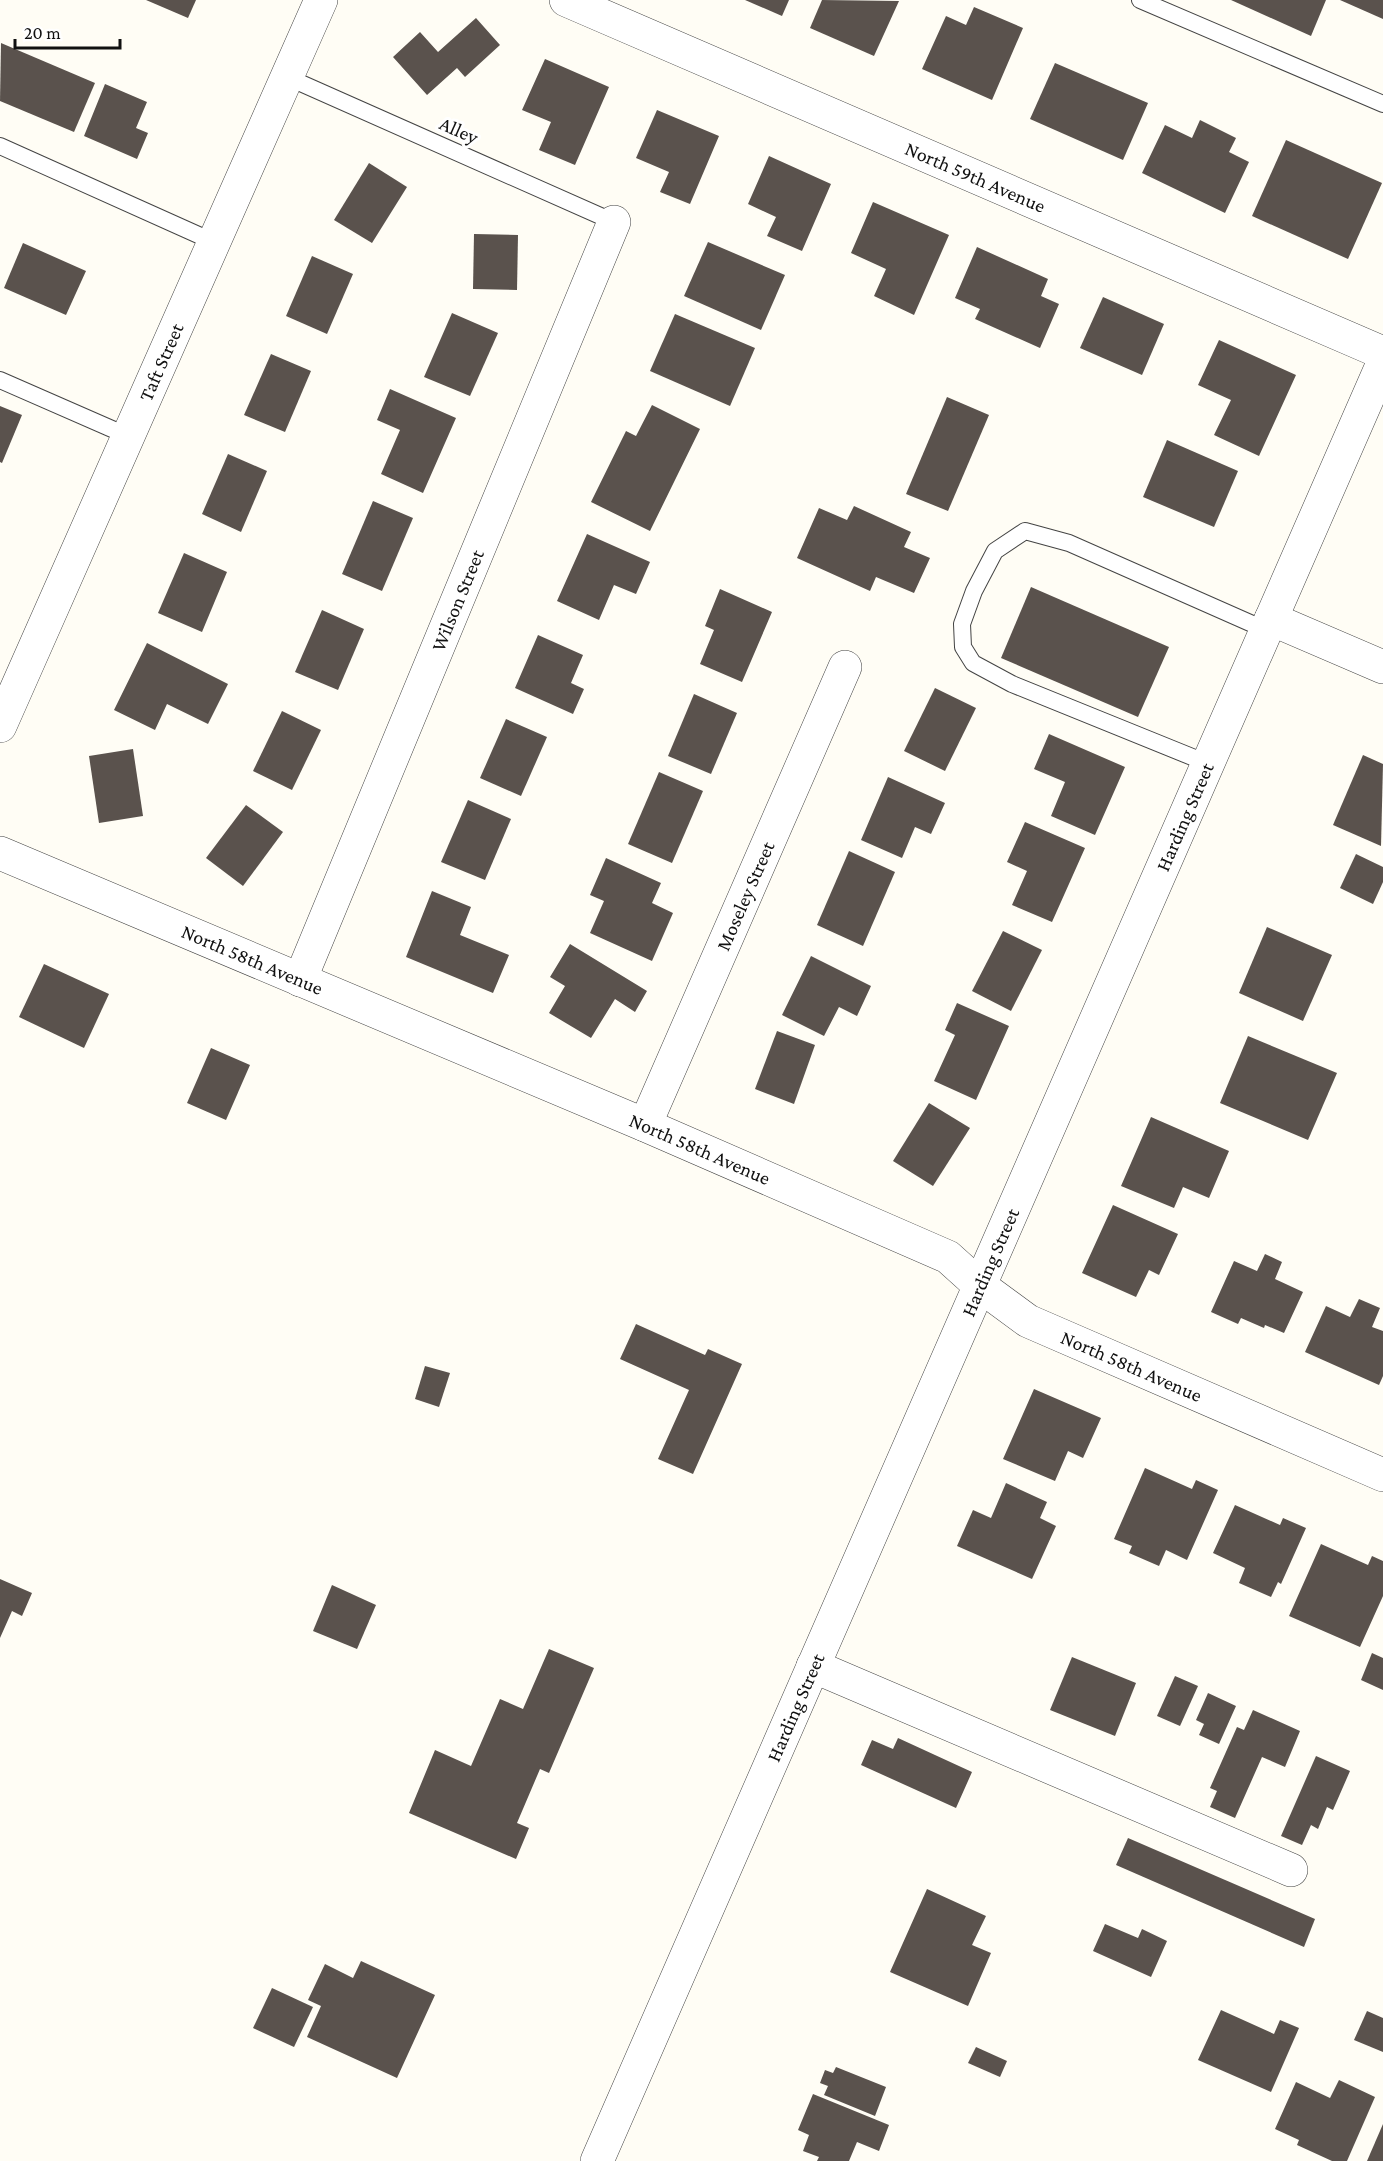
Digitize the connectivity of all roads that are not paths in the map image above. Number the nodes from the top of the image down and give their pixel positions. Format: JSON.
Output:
{"nodes":[{"id":1,"x":321,"y":0,"type":"edge"},
{"id":2,"x":566,"y":0,"type":"edge"},
{"id":3,"x":1140,"y":0,"type":"edge"},
{"id":4,"x":288,"y":77,"type":"junction"},
{"id":5,"x":1382,"y":102,"type":"edge"},
{"id":6,"x":0,"y":146,"type":"edge"},
{"id":7,"x":614,"y":222,"type":"joint"},
{"id":8,"x":214,"y":242,"type":"junction"},
{"id":9,"x":1383,"y":353,"type":"edge"},
{"id":10,"x":1383,"y":363,"type":"edge"},
{"id":11,"x":0,"y":380,"type":"edge"},
{"id":12,"x":128,"y":436,"type":"junction"},
{"id":13,"x":1269,"y":624,"type":"junction"},
{"id":14,"x":845,"y":667,"type":"dead end"},
{"id":15,"x":1383,"y":667,"type":"edge"},
{"id":16,"x":0,"y":726,"type":"edge"},
{"id":17,"x":1207,"y":763,"type":"junction"},
{"id":18,"x":0,"y":853,"type":"edge"},
{"id":19,"x":300,"y":980,"type":"junction"},
{"id":20,"x":645,"y":1125,"type":"junction"},
{"id":21,"x":979,"y":1285,"type":"junction"},
{"id":22,"x":1383,"y":1475,"type":"edge"},
{"id":23,"x":813,"y":1666,"type":"junction"},
{"id":24,"x":1291,"y":1870,"type":"dead end"},
{"id":25,"x":597,"y":2161,"type":"edge"}],
"edges":[{"from":1,"to":4,"type":"street","name":"Taft Street"},
{"from":2,"to":9,"type":"street","name":"North 59th Avenue"},
{"from":3,"to":5,"type":"lane"},
{"from":4,"to":7,"type":"lane","name":"Alley"},
{"from":4,"to":8,"type":"street","name":"Taft Street"},
{"from":6,"to":8,"type":"lane"},
{"from":7,"to":19,"type":"street","name":"Wilson Street"},
{"from":8,"to":12,"type":"street","name":"Taft Street"},
{"from":10,"to":13,"type":"street","name":"Harding Street"},
{"from":11,"to":12,"type":"lane"},
{"from":12,"to":16,"type":"street","name":"Taft Street"},
{"from":13,"to":15,"type":"street"},
{"from":13,"to":17,"type":"street","name":"Harding Street"},
{"from":13,"to":17,"type":"lane"},
{"from":14,"to":20,"type":"street","name":"Moseley Street"},
{"from":17,"to":21,"type":"street","name":"Harding Street"},
{"from":18,"to":19,"type":"street","name":"North 58th Avenue"},
{"from":19,"to":20,"type":"street","name":"North 58th Avenue"},
{"from":20,"to":21,"type":"street","name":"North 58th Avenue"},
{"from":21,"to":22,"type":"street","name":"North 58th Avenue"},
{"from":21,"to":23,"type":"street","name":"Harding Street"},
{"from":23,"to":24,"type":"street"},
{"from":23,"to":25,"type":"street","name":"Harding Street"}]}
